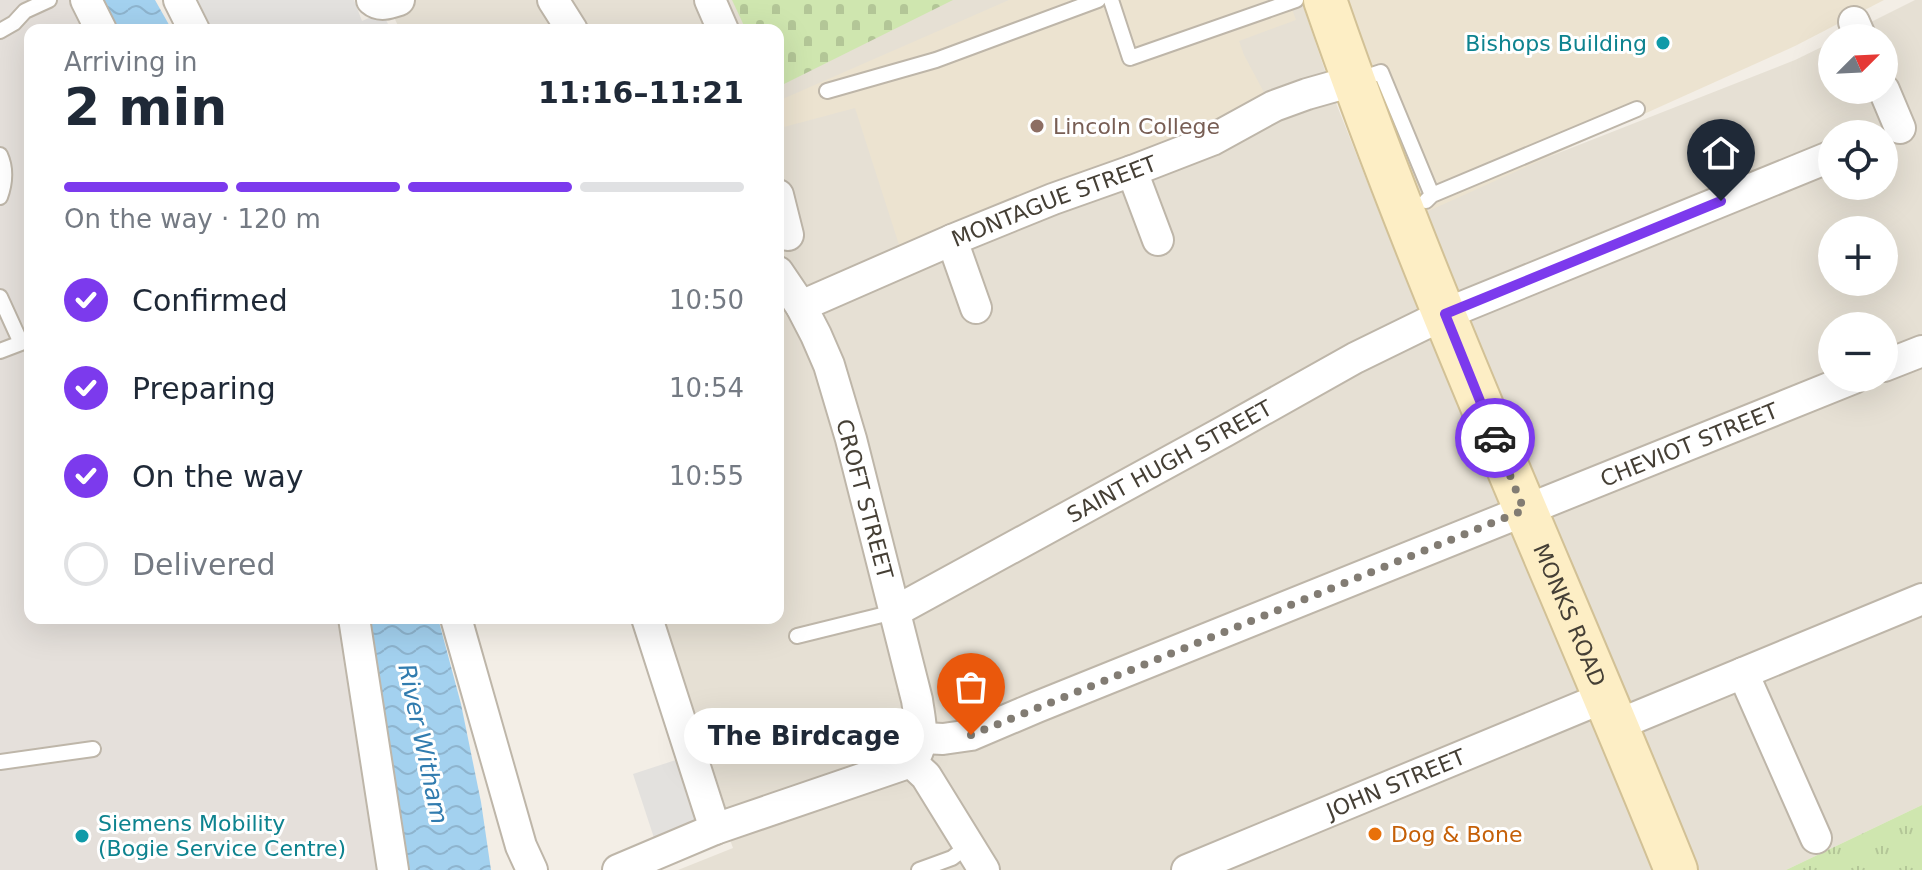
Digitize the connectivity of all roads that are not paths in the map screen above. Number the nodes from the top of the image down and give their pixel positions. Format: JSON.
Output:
{"nodes":[{"id":1,"x":49,"y":0,"type":"edge"},
{"id":2,"x":86,"y":0,"type":"edge"},
{"id":3,"x":179,"y":0,"type":"edge"},
{"id":4,"x":372,"y":0,"type":"edge"},
{"id":5,"x":399,"y":0,"type":"edge"},
{"id":6,"x":553,"y":0,"type":"edge"},
{"id":7,"x":710,"y":0,"type":"edge"},
{"id":8,"x":1098,"y":0,"type":"edge"},
{"id":9,"x":1111,"y":0,"type":"edge"},
{"id":10,"x":1296,"y":0,"type":"edge"},
{"id":11,"x":1325,"y":0,"type":"edge"},
{"id":12,"x":98,"y":24,"type":"edge"},
{"id":13,"x":191,"y":24,"type":"edge"},
{"id":14,"x":568,"y":24,"type":"edge"},
{"id":15,"x":720,"y":24,"type":"edge"},
{"id":16,"x":0,"y":31,"type":"edge"},
{"id":17,"x":1353,"y":81,"type":"junction"},
{"id":18,"x":827,"y":91,"type":"dead end"},
{"id":19,"x":1891,"y":104,"type":"edge"},
{"id":20,"x":1637,"y":109,"type":"dead end"},
{"id":21,"x":1902,"y":127,"type":"edge"},
{"id":22,"x":0,"y":155,"type":"edge"},
{"id":23,"x":1818,"y":162,"type":"edge"},
{"id":24,"x":1132,"y":171,"type":"junction"},
{"id":25,"x":0,"y":197,"type":"edge"},
{"id":26,"x":1419,"y":207,"type":"junction"},
{"id":27,"x":784,"y":219,"type":"edge"},
{"id":28,"x":788,"y":235,"type":"dead end"},
{"id":29,"x":952,"y":240,"type":"junction"},
{"id":30,"x":1158,"y":240,"type":"dead end"},
{"id":31,"x":784,"y":281,"type":"edge"},
{"id":32,"x":0,"y":297,"type":"edge"},
{"id":33,"x":801,"y":306,"type":"junction"},
{"id":34,"x":976,"y":308,"type":"dead end"},
{"id":35,"x":1445,"y":314,"type":"junction"},
{"id":36,"x":0,"y":351,"type":"edge"},
{"id":37,"x":1922,"y":351,"type":"edge"},
{"id":38,"x":1898,"y":360,"type":"edge"},
{"id":39,"x":1819,"y":392,"type":"edge"},
{"id":40,"x":1524,"y":510,"type":"junction"},
{"id":41,"x":1922,"y":599,"type":"edge"},
{"id":42,"x":894,"y":612,"type":"junction"},
{"id":43,"x":355,"y":624,"type":"edge"},
{"id":44,"x":458,"y":624,"type":"edge"},
{"id":45,"x":649,"y":624,"type":"edge"},
{"id":46,"x":797,"y":636,"type":"dead end"},
{"id":47,"x":1743,"y":673,"type":"junction"},
{"id":48,"x":1611,"y":711,"type":"junction"},
{"id":49,"x":93,"y":749,"type":"dead end"},
{"id":50,"x":916,"y":750,"type":"junction"},
{"id":51,"x":0,"y":762,"type":"edge"},
{"id":52,"x":715,"y":829,"type":"junction"},
{"id":53,"x":1816,"y":838,"type":"dead end"},
{"id":54,"x":976,"y":858,"type":"edge"},
{"id":55,"x":393,"y":870,"type":"edge"},
{"id":56,"x":532,"y":870,"type":"edge"},
{"id":57,"x":618,"y":870,"type":"edge"},
{"id":58,"x":919,"y":870,"type":"edge"},
{"id":59,"x":1187,"y":870,"type":"edge"},
{"id":60,"x":1676,"y":870,"type":"edge"}],
"edges":[{"from":1,"to":16,"type":"lane"},
{"from":2,"to":12,"type":"street"},
{"from":3,"to":13,"type":"street"},
{"from":4,"to":5,"type":"street"},
{"from":6,"to":14,"type":"street"},
{"from":7,"to":15,"type":"street"},
{"from":8,"to":18,"type":"lane"},
{"from":9,"to":10,"type":"lane"},
{"from":11,"to":17,"type":"main road","name":"MONKS ROAD"},
{"from":17,"to":24,"type":"street","name":"MONTAGUE STREET"},
{"from":17,"to":26,"type":"main road","name":"MONKS ROAD"},
{"from":19,"to":21,"type":"street"},
{"from":20,"to":26,"type":"lane"},
{"from":22,"to":25,"type":"lane"},
{"from":23,"to":35,"type":"street","name":"SAINT HUGH STREET"},
{"from":24,"to":29,"type":"street","name":"MONTAGUE STREET"},
{"from":24,"to":30,"type":"street"},
{"from":26,"to":35,"type":"main road","name":"MONKS ROAD"},
{"from":27,"to":28,"type":"street"},
{"from":29,"to":33,"type":"street","name":"MONTAGUE STREET"},
{"from":29,"to":34,"type":"street"},
{"from":31,"to":33,"type":"street","name":"CROFT STREET"},
{"from":32,"to":36,"type":"lane"},
{"from":33,"to":42,"type":"street","name":"CROFT STREET"},
{"from":35,"to":40,"type":"main road","name":"MONKS ROAD"},
{"from":35,"to":42,"type":"street","name":"SAINT HUGH STREET"},
{"from":37,"to":38,"type":"street"},
{"from":39,"to":40,"type":"street","name":"CHEVIOT STREET"},
{"from":40,"to":48,"type":"main road","name":"MONKS ROAD"},
{"from":40,"to":50,"type":"street","name":"CHEVIOT STREET"},
{"from":41,"to":47,"type":"street","name":"JOHN STREET"},
{"from":42,"to":46,"type":"lane"},
{"from":42,"to":50,"type":"street","name":"CROFT STREET"},
{"from":43,"to":55,"type":"street"},
{"from":44,"to":56,"type":"street"},
{"from":45,"to":52,"type":"street"},
{"from":47,"to":48,"type":"street","name":"JOHN STREET"},
{"from":47,"to":53,"type":"street"},
{"from":48,"to":59,"type":"street","name":"JOHN STREET"},
{"from":48,"to":60,"type":"main road","name":"MONKS ROAD"},
{"from":49,"to":51,"type":"lane"},
{"from":50,"to":52,"type":"street","name":"CHEVIOT STREET"},
{"from":50,"to":54,"type":"street"},
{"from":52,"to":57,"type":"street","name":"CHEVIOT STREET"},
{"from":54,"to":58,"type":"lane"}]}
